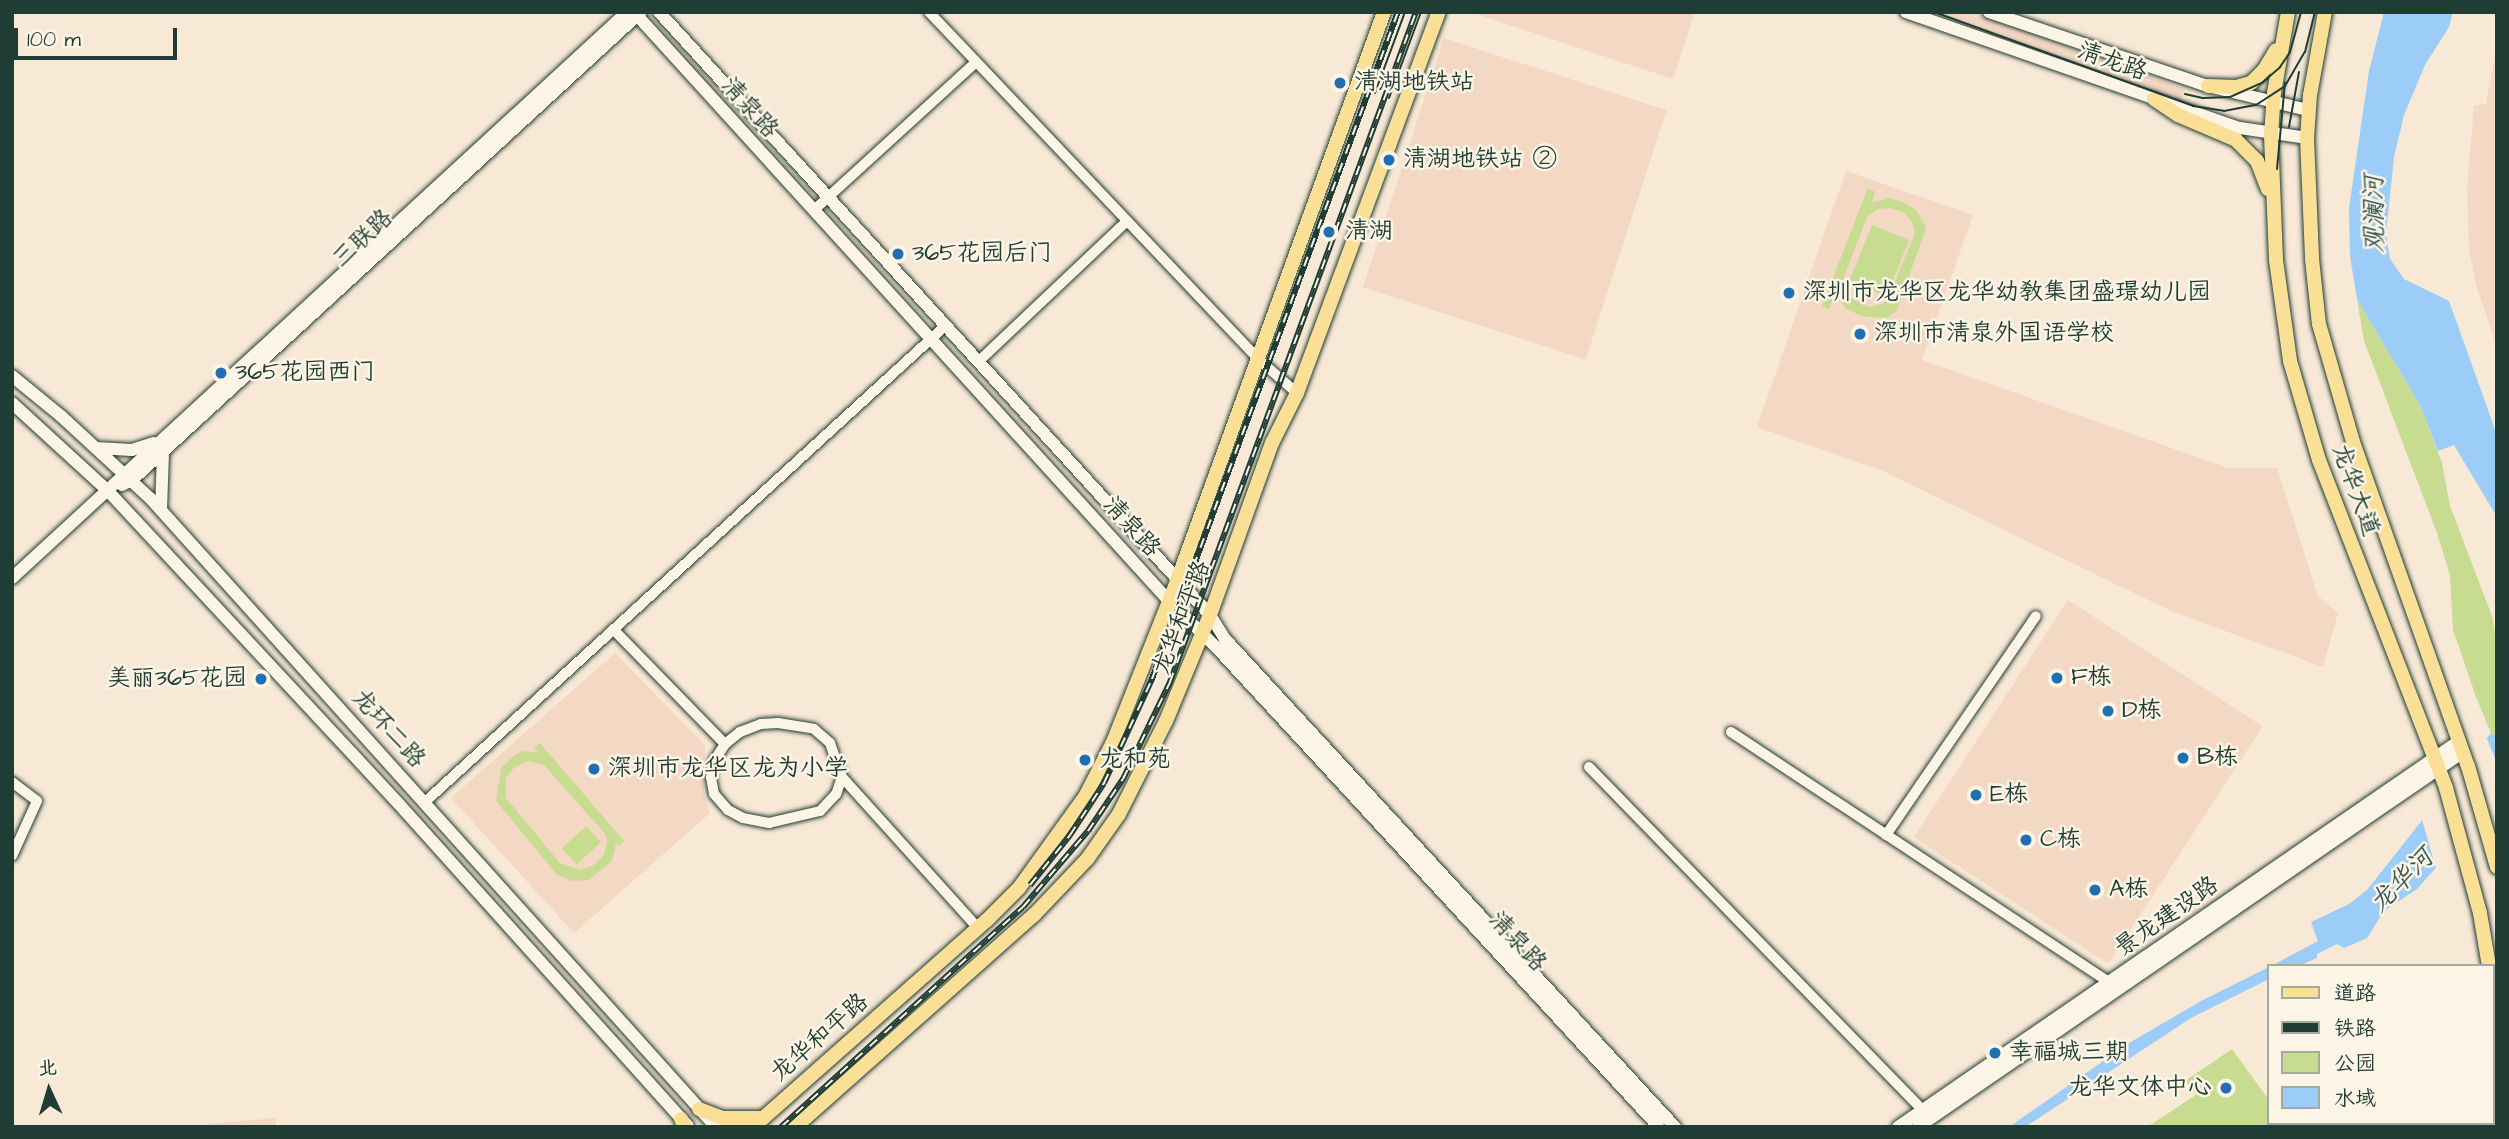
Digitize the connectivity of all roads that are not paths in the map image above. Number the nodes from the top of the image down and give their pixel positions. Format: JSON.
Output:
{"nodes":[{"id":1,"x":659,"y":12,"type":"edge"},
{"id":2,"x":929,"y":12,"type":"edge"},
{"id":3,"x":1384,"y":12,"type":"edge"},
{"id":4,"x":1438,"y":12,"type":"edge"},
{"id":5,"x":1906,"y":12,"type":"edge"},
{"id":6,"x":1989,"y":12,"type":"edge"},
{"id":7,"x":2288,"y":12,"type":"edge"},
{"id":8,"x":2325,"y":12,"type":"edge"},
{"id":9,"x":635,"y":13,"type":"edge"},
{"id":10,"x":2285,"y":29,"type":"junction"},
{"id":11,"x":976,"y":62,"type":"junction"},
{"id":12,"x":2208,"y":86,"type":"junction"},
{"id":13,"x":2154,"y":99,"type":"junction"},
{"id":14,"x":2272,"y":103,"type":"junction"},
{"id":15,"x":2308,"y":110,"type":"junction"},
{"id":16,"x":2271,"y":135,"type":"junction"},
{"id":17,"x":2307,"y":138,"type":"junction"},
{"id":18,"x":827,"y":197,"type":"junction"},
{"id":19,"x":2274,"y":209,"type":"junction"},
{"id":20,"x":814,"y":210,"type":"junction"},
{"id":21,"x":1127,"y":221,"type":"junction"},
{"id":22,"x":945,"y":326,"type":"junction"},
{"id":23,"x":932,"y":340,"type":"junction"},
{"id":24,"x":1256,"y":358,"type":"junction"},
{"id":25,"x":978,"y":362,"type":"junction"},
{"id":26,"x":12,"y":376,"type":"edge"},
{"id":27,"x":1297,"y":393,"type":"junction"},
{"id":28,"x":12,"y":404,"type":"edge"},
{"id":29,"x":162,"y":446,"type":"junction"},
{"id":30,"x":96,"y":448,"type":"junction"},
{"id":31,"x":128,"y":477,"type":"junction"},
{"id":32,"x":109,"y":492,"type":"junction"},
{"id":33,"x":161,"y":510,"type":"junction"},
{"id":34,"x":12,"y":578,"type":"edge"},
{"id":35,"x":1177,"y":581,"type":"junction"},
{"id":36,"x":1169,"y":601,"type":"junction"},
{"id":37,"x":1210,"y":615,"type":"junction"},
{"id":38,"x":2036,"y":616,"type":"dead end"},
{"id":39,"x":614,"y":630,"type":"junction"},
{"id":40,"x":1202,"y":634,"type":"junction"},
{"id":41,"x":1731,"y":732,"type":"dead end"},
{"id":42,"x":725,"y":744,"type":"junction"},
{"id":43,"x":2463,"y":753,"type":"junction"},
{"id":44,"x":2436,"y":764,"type":"junction"},
{"id":45,"x":1589,"y":767,"type":"dead end"},
{"id":46,"x":842,"y":777,"type":"junction"},
{"id":47,"x":12,"y":782,"type":"edge"},
{"id":48,"x":425,"y":802,"type":"junction"},
{"id":49,"x":1886,"y":835,"type":"junction"},
{"id":50,"x":12,"y":856,"type":"edge"},
{"id":51,"x":2496,"y":862,"type":"edge"},
{"id":52,"x":978,"y":928,"type":"junction"},
{"id":53,"x":2489,"y":964,"type":"edge"},
{"id":54,"x":2109,"y":982,"type":"junction"},
{"id":55,"x":699,"y":1108,"type":"junction"},
{"id":56,"x":1926,"y":1115,"type":"junction"},
{"id":57,"x":758,"y":1122,"type":"edge"},
{"id":58,"x":685,"y":1124,"type":"edge"},
{"id":59,"x":716,"y":1127,"type":"edge"},
{"id":60,"x":795,"y":1127,"type":"edge"},
{"id":61,"x":1659,"y":1127,"type":"edge"},
{"id":62,"x":1675,"y":1127,"type":"edge"},
{"id":63,"x":1898,"y":1127,"type":"edge"},
{"id":64,"x":1918,"y":1127,"type":"edge"}],
"edges":[{"from":1,"to":18,"type":"main road","name":"清泉路"},
{"from":2,"to":11,"type":"street"},
{"from":3,"to":24,"type":"main road","name":"龙华和平路"},
{"from":4,"to":27,"type":"main road","name":"龙华和平路"},
{"from":5,"to":13,"type":"main road","name":"清龙路"},
{"from":6,"to":12,"type":"main road","name":"清龙路"},
{"from":7,"to":10,"type":"main road","name":"龙华大道"},
{"from":8,"to":15,"type":"main road","name":"龙华大道"},
{"from":9,"to":20,"type":"main road","name":"清泉路"},
{"from":9,"to":29,"type":"main road","name":"三联路"},
{"from":10,"to":12,"type":"main road"},
{"from":10,"to":14,"type":"main road","name":"龙华大道"},
{"from":11,"to":18,"type":"street"},
{"from":11,"to":21,"type":"street"},
{"from":12,"to":14,"type":"main road","name":"清龙路"},
{"from":13,"to":16,"type":"main road","name":"清龙路"},
{"from":13,"to":19,"type":"main road"},
{"from":14,"to":15,"type":"main road","name":"清龙路"},
{"from":14,"to":16,"type":"main road","name":"龙华大道"},
{"from":15,"to":17,"type":"main road","name":"龙华大道"},
{"from":16,"to":17,"type":"main road","name":"清龙路"},
{"from":16,"to":19,"type":"main road","name":"龙华大道"},
{"from":17,"to":43,"type":"main road","name":"龙华大道"},
{"from":18,"to":20,"type":"street"},
{"from":18,"to":22,"type":"main road","name":"清泉路"},
{"from":19,"to":44,"type":"main road","name":"龙华大道"},
{"from":20,"to":23,"type":"main road","name":"清泉路"},
{"from":21,"to":24,"type":"street"},
{"from":21,"to":25,"type":"street"},
{"from":22,"to":23,"type":"street"},
{"from":22,"to":25,"type":"main road","name":"清泉路"},
{"from":23,"to":36,"type":"main road","name":"清泉路"},
{"from":23,"to":39,"type":"street"},
{"from":24,"to":27,"type":"street"},
{"from":24,"to":35,"type":"main road","name":"龙华和平路"},
{"from":25,"to":35,"type":"main road","name":"清泉路"},
{"from":26,"to":30,"type":"main road","name":"龙环二路"},
{"from":27,"to":37,"type":"main road","name":"龙华和平路"},
{"from":28,"to":32,"type":"main road","name":"龙环二路"},
{"from":29,"to":30,"type":"main road"},
{"from":29,"to":31,"type":"main road","name":"三联路"},
{"from":29,"to":33,"type":"main road"},
{"from":30,"to":31,"type":"main road","name":"龙环二路"},
{"from":31,"to":32,"type":"main road","name":"三联路"},
{"from":31,"to":33,"type":"main road","name":"龙环二路"},
{"from":32,"to":34,"type":"main road","name":"三联路"},
{"from":32,"to":58,"type":"main road","name":"龙环二路"},
{"from":33,"to":48,"type":"main road","name":"龙环二路"},
{"from":35,"to":36,"type":"main road","name":"龙华和平路"},
{"from":35,"to":37,"type":"main road","name":"清泉路"},
{"from":36,"to":40,"type":"main road","name":"清泉路"},
{"from":36,"to":52,"type":"main road","name":"龙华和平路"},
{"from":37,"to":40,"type":"main road","name":"龙华和平路"},
{"from":37,"to":62,"type":"main road","name":"清泉路"},
{"from":38,"to":49,"type":"street"},
{"from":39,"to":42,"type":"street"},
{"from":39,"to":48,"type":"street"},
{"from":40,"to":60,"type":"main road","name":"龙华和平路"},
{"from":40,"to":61,"type":"main road","name":"清泉路"},
{"from":41,"to":49,"type":"street"},
{"from":42,"to":46,"type":"street"},
{"from":42,"to":46,"type":"street"},
{"from":43,"to":44,"type":"main road","name":"景龙建设路"},
{"from":43,"to":51,"type":"main road","name":"龙华大道"},
{"from":44,"to":53,"type":"main road","name":"龙华大道"},
{"from":44,"to":54,"type":"main road","name":"景龙建设路"},
{"from":44,"to":56,"type":"main road","name":"景龙建设路"},
{"from":45,"to":56,"type":"street"},
{"from":46,"to":52,"type":"street"},
{"from":47,"to":50,"type":"street"},
{"from":48,"to":55,"type":"main road","name":"龙环二路"},
{"from":49,"to":54,"type":"street"},
{"from":52,"to":57,"type":"main road","name":"龙华和平路"},
{"from":54,"to":56,"type":"main road","name":"景龙建设路"},
{"from":55,"to":57,"type":"main road"},
{"from":55,"to":59,"type":"main road","name":"龙环二路"},
{"from":56,"to":63,"type":"main road","name":"景龙建设路"},
{"from":56,"to":64,"type":"main road","name":"景龙建设路"}]}
